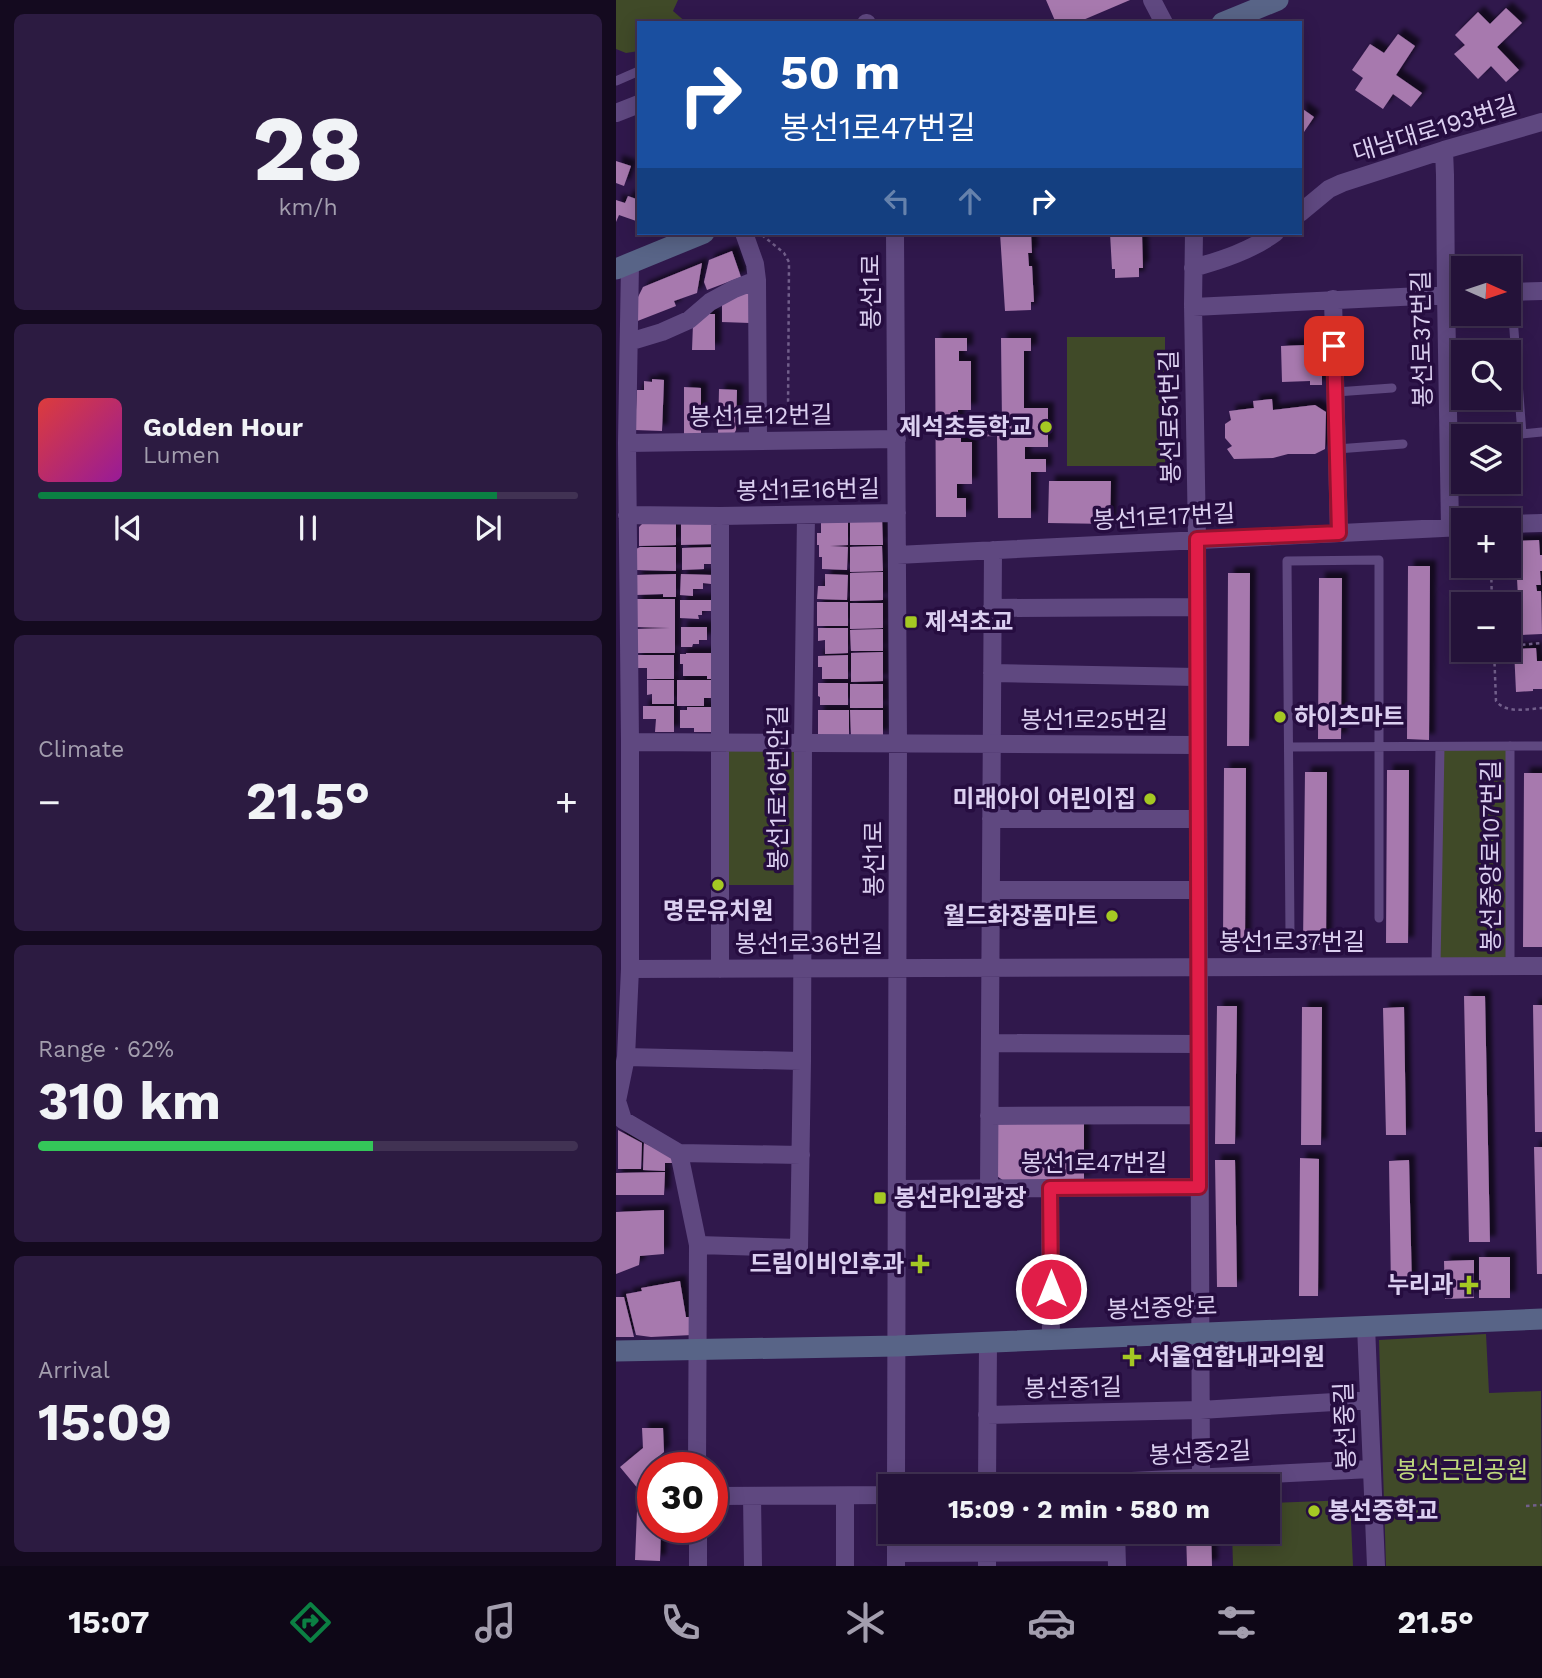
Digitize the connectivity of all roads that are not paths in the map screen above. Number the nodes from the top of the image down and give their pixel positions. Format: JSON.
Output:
{"nodes":[{"id":1,"x":1152,"y":0,"type":"edge"},
{"id":2,"x":1278,"y":0,"type":"edge"},
{"id":3,"x":1163,"y":21,"type":"edge"},
{"id":4,"x":1227,"y":21,"type":"edge"},
{"id":5,"x":637,"y":73,"type":"edge"},
{"id":6,"x":616,"y":81,"type":"edge"},
{"id":7,"x":637,"y":105,"type":"edge"},
{"id":8,"x":616,"y":113,"type":"edge"},
{"id":9,"x":1542,"y":122,"type":"edge"},
{"id":10,"x":1444,"y":150,"type":"junction"},
{"id":11,"x":1302,"y":211,"type":"edge"},
{"id":12,"x":699,"y":235,"type":"edge"},
{"id":13,"x":745,"y":235,"type":"edge"},
{"id":14,"x":895,"y":235,"type":"edge"},
{"id":15,"x":1194,"y":235,"type":"edge"},
{"id":16,"x":1272,"y":235,"type":"edge"},
{"id":17,"x":1451,"y":256,"type":"edge"},
{"id":18,"x":623,"y":266,"type":"edge"},
{"id":19,"x":1193,"y":268,"type":"junction"},
{"id":20,"x":757,"y":280,"type":"junction"},
{"id":21,"x":1542,"y":291,"type":"edge"},
{"id":22,"x":1521,"y":292,"type":"edge"},
{"id":23,"x":1451,"y":294,"type":"edge"},
{"id":24,"x":1333,"y":299,"type":"junction"},
{"id":25,"x":1193,"y":307,"type":"junction"},
{"id":26,"x":1454,"y":326,"type":"edge"},
{"id":27,"x":1513,"y":326,"type":"edge"},
{"id":28,"x":624,"y":335,"type":"edge"},
{"id":29,"x":1392,"y":388,"type":"dead end"},
{"id":30,"x":1336,"y":392,"type":"junction"},
{"id":31,"x":1542,"y":432,"type":"edge"},
{"id":32,"x":897,"y":439,"type":"junction"},
{"id":33,"x":758,"y":441,"type":"junction"},
{"id":34,"x":1403,"y":444,"type":"dead end"},
{"id":35,"x":621,"y":445,"type":"edge"},
{"id":36,"x":1337,"y":449,"type":"junction"},
{"id":37,"x":1457,"y":508,"type":"edge"},
{"id":38,"x":897,"y":513,"type":"junction"},
{"id":39,"x":806,"y":514,"type":"junction"},
{"id":40,"x":627,"y":515,"type":"junction"},
{"id":41,"x":720,"y":516,"type":"junction"},
{"id":42,"x":1542,"y":523,"type":"edge"},
{"id":43,"x":1521,"y":524,"type":"edge"},
{"id":44,"x":1451,"y":527,"type":"edge"},
{"id":45,"x":1339,"y":533,"type":"junction"},
{"id":46,"x":1197,"y":539,"type":"junction"},
{"id":47,"x":993,"y":550,"type":"junction"},
{"id":48,"x":897,"y":555,"type":"junction"},
{"id":49,"x":1196,"y":607,"type":"junction"},
{"id":50,"x":992,"y":608,"type":"junction"},
{"id":51,"x":992,"y":668,"type":"junction"},
{"id":52,"x":1196,"y":677,"type":"junction"},
{"id":53,"x":630,"y":742,"type":"junction"},
{"id":54,"x":720,"y":743,"type":"junction"},
{"id":55,"x":803,"y":743,"type":"junction"},
{"id":56,"x":898,"y":743,"type":"junction"},
{"id":57,"x":992,"y":744,"type":"junction"},
{"id":58,"x":1197,"y":745,"type":"junction"},
{"id":59,"x":1510,"y":746,"type":"junction"},
{"id":60,"x":1542,"y":746,"type":"edge"},
{"id":61,"x":1289,"y":747,"type":"junction"},
{"id":62,"x":1379,"y":747,"type":"junction"},
{"id":63,"x":1440,"y":747,"type":"junction"},
{"id":64,"x":991,"y":818,"type":"junction"},
{"id":65,"x":1197,"y":819,"type":"junction"},
{"id":66,"x":991,"y":890,"type":"junction"},
{"id":67,"x":1197,"y":890,"type":"junction"},
{"id":68,"x":623,"y":900,"type":"edge"},
{"id":69,"x":1379,"y":918,"type":"dead end"},
{"id":70,"x":1290,"y":934,"type":"dead end"},
{"id":71,"x":1437,"y":965,"type":"junction"},
{"id":72,"x":1510,"y":965,"type":"junction"},
{"id":73,"x":1542,"y":965,"type":"edge"},
{"id":74,"x":1198,"y":967,"type":"junction"},
{"id":75,"x":898,"y":968,"type":"junction"},
{"id":76,"x":990,"y":968,"type":"junction"},
{"id":77,"x":630,"y":969,"type":"junction"},
{"id":78,"x":720,"y":969,"type":"junction"},
{"id":79,"x":802,"y":969,"type":"junction"},
{"id":80,"x":990,"y":1043,"type":"junction"},
{"id":81,"x":1198,"y":1044,"type":"junction"},
{"id":82,"x":626,"y":1056,"type":"junction"},
{"id":83,"x":802,"y":1061,"type":"junction"},
{"id":84,"x":617,"y":1101,"type":"edge"},
{"id":85,"x":1198,"y":1115,"type":"junction"},
{"id":86,"x":989,"y":1116,"type":"junction"},
{"id":87,"x":679,"y":1153,"type":"junction"},
{"id":88,"x":801,"y":1155,"type":"junction"},
{"id":89,"x":1199,"y":1187,"type":"junction"},
{"id":90,"x":989,"y":1188,"type":"junction"},
{"id":91,"x":1050,"y":1188,"type":"junction"},
{"id":92,"x":897,"y":1189,"type":"junction"},
{"id":93,"x":698,"y":1245,"type":"junction"},
{"id":94,"x":1542,"y":1319,"type":"edge"},
{"id":95,"x":1366,"y":1326,"type":"junction"},
{"id":96,"x":1200,"y":1333,"type":"junction"},
{"id":97,"x":1051,"y":1339,"type":"junction"},
{"id":98,"x":988,"y":1342,"type":"junction"},
{"id":99,"x":897,"y":1346,"type":"junction"},
{"id":100,"x":616,"y":1351,"type":"edge"},
{"id":101,"x":698,"y":1351,"type":"junction"},
{"id":102,"x":1368,"y":1400,"type":"junction"},
{"id":103,"x":1200,"y":1410,"type":"junction"},
{"id":104,"x":988,"y":1415,"type":"junction"},
{"id":105,"x":697,"y":1452,"type":"edge"},
{"id":106,"x":1371,"y":1469,"type":"junction"},
{"id":107,"x":896,"y":1474,"type":"edge"},
{"id":108,"x":987,"y":1474,"type":"edge"},
{"id":109,"x":1200,"y":1474,"type":"edge"},
{"id":110,"x":1276,"y":1474,"type":"edge"},
{"id":111,"x":878,"y":1495,"type":"edge"},
{"id":112,"x":728,"y":1496,"type":"edge"},
{"id":113,"x":752,"y":1496,"type":"junction"},
{"id":114,"x":845,"y":1496,"type":"junction"},
{"id":115,"x":698,"y":1543,"type":"edge"},
{"id":116,"x":1116,"y":1559,"type":"edge"},
{"id":117,"x":896,"y":1560,"type":"edge"},
{"id":118,"x":987,"y":1560,"type":"edge"},
{"id":119,"x":698,"y":1566,"type":"edge"},
{"id":120,"x":752,"y":1566,"type":"edge"},
{"id":121,"x":845,"y":1566,"type":"edge"},
{"id":122,"x":1376,"y":1566,"type":"edge"}],
"edges":[{"from":1,"to":3,"type":"street"},
{"from":2,"to":4,"type":"street"},
{"from":5,"to":6,"type":"lane"},
{"from":7,"to":8,"type":"street"},
{"from":9,"to":10,"type":"street","name":"대남대로193번길"},
{"from":10,"to":11,"type":"street","name":"대남대로193번길"},
{"from":10,"to":17,"type":"street","name":"봉선로37번길"},
{"from":12,"to":18,"type":"street"},
{"from":13,"to":20,"type":"street"},
{"from":14,"to":32,"type":"street","name":"봉선1로"},
{"from":15,"to":19,"type":"street","name":"봉선로51번길"},
{"from":16,"to":19,"type":"street"},
{"from":18,"to":28,"type":"street"},
{"from":19,"to":25,"type":"street","name":"봉선로51번길"},
{"from":20,"to":28,"type":"street"},
{"from":20,"to":33,"type":"street"},
{"from":21,"to":22,"type":"street"},
{"from":23,"to":24,"type":"street"},
{"from":24,"to":25,"type":"street"},
{"from":24,"to":30,"type":"street"},
{"from":25,"to":46,"type":"street","name":"봉선로51번길"},
{"from":26,"to":37,"type":"street","name":"봉선로37번길"},
{"from":27,"to":31,"type":"lane"},
{"from":28,"to":35,"type":"street"},
{"from":29,"to":30,"type":"lane"},
{"from":30,"to":36,"type":"street"},
{"from":32,"to":33,"type":"street","name":"봉선1로12번길"},
{"from":32,"to":38,"type":"street","name":"봉선1로"},
{"from":33,"to":35,"type":"street","name":"봉선1로12번길"},
{"from":34,"to":36,"type":"lane"},
{"from":35,"to":40,"type":"street"},
{"from":36,"to":45,"type":"street"},
{"from":38,"to":39,"type":"street","name":"봉선1로16번길"},
{"from":38,"to":48,"type":"street","name":"봉선1로"},
{"from":39,"to":41,"type":"street","name":"봉선1로16번길"},
{"from":39,"to":55,"type":"street","name":"봉선1로16번안길"},
{"from":40,"to":41,"type":"street","name":"봉선1로16번길"},
{"from":40,"to":53,"type":"street"},
{"from":41,"to":54,"type":"street","name":"봉선1로16번길"},
{"from":42,"to":43,"type":"street"},
{"from":44,"to":45,"type":"street","name":"봉선1로17번길"},
{"from":45,"to":46,"type":"street","name":"봉선1로17번길"},
{"from":46,"to":47,"type":"street","name":"봉선1로17번길"},
{"from":46,"to":49,"type":"street","name":"봉선로51번길"},
{"from":47,"to":48,"type":"street","name":"봉선1로17번길"},
{"from":47,"to":50,"type":"street"},
{"from":48,"to":56,"type":"street","name":"봉선1로"},
{"from":49,"to":50,"type":"street"},
{"from":49,"to":52,"type":"street","name":"봉선로51번길"},
{"from":50,"to":51,"type":"street"},
{"from":51,"to":52,"type":"street"},
{"from":51,"to":57,"type":"street","name":"봉선1로25번길"},
{"from":52,"to":58,"type":"street","name":"봉선로51번길"},
{"from":53,"to":54,"type":"street","name":"봉선1로25번길"},
{"from":53,"to":68,"type":"street"},
{"from":54,"to":55,"type":"street","name":"봉선1로25번길"},
{"from":54,"to":78,"type":"street","name":"봉선1로36번길"},
{"from":55,"to":56,"type":"street","name":"봉선1로25번길"},
{"from":55,"to":79,"type":"street","name":"봉선1로16번안길"},
{"from":56,"to":57,"type":"street","name":"봉선1로25번길"},
{"from":56,"to":75,"type":"street","name":"봉선1로"},
{"from":57,"to":58,"type":"street","name":"봉선1로25번길"},
{"from":57,"to":64,"type":"street","name":"봉선1로25번길"},
{"from":58,"to":65,"type":"street","name":"봉선로51번길"},
{"from":59,"to":60,"type":"lane"},
{"from":59,"to":63,"type":"lane"},
{"from":59,"to":72,"type":"lane","name":"봉선중앙로107번길"},
{"from":61,"to":62,"type":"lane"},
{"from":61,"to":62,"type":"lane"},
{"from":61,"to":70,"type":"lane"},
{"from":62,"to":63,"type":"lane"},
{"from":62,"to":69,"type":"lane"},
{"from":63,"to":71,"type":"lane"},
{"from":64,"to":65,"type":"street"},
{"from":64,"to":66,"type":"street","name":"봉선1로25번길"},
{"from":65,"to":67,"type":"street","name":"봉선로51번길"},
{"from":66,"to":67,"type":"street"},
{"from":66,"to":76,"type":"street"},
{"from":67,"to":74,"type":"street","name":"봉선로51번길"},
{"from":68,"to":77,"type":"street"},
{"from":71,"to":72,"type":"street","name":"봉선1로37번길"},
{"from":71,"to":74,"type":"street","name":"봉선1로37번길"},
{"from":72,"to":73,"type":"street","name":"봉선1로37번길"},
{"from":74,"to":76,"type":"street","name":"봉선1로37번길"},
{"from":74,"to":81,"type":"street","name":"봉선로51번길"},
{"from":75,"to":76,"type":"street","name":"봉선1로37번길"},
{"from":75,"to":79,"type":"street","name":"봉선1로36번길"},
{"from":75,"to":92,"type":"street","name":"봉선1로"},
{"from":76,"to":80,"type":"street"},
{"from":77,"to":78,"type":"street","name":"봉선1로36번길"},
{"from":77,"to":82,"type":"street"},
{"from":78,"to":79,"type":"street","name":"봉선1로36번길"},
{"from":79,"to":83,"type":"street","name":"봉선1로16번안길"},
{"from":80,"to":81,"type":"street"},
{"from":80,"to":86,"type":"street","name":"봉선1로47번길"},
{"from":81,"to":85,"type":"street","name":"봉선로51번길"},
{"from":82,"to":83,"type":"street"},
{"from":82,"to":84,"type":"street"},
{"from":83,"to":88,"type":"street","name":"봉선1로16번안길"},
{"from":84,"to":87,"type":"street"},
{"from":85,"to":86,"type":"street"},
{"from":85,"to":89,"type":"street","name":"봉선로51번길"},
{"from":86,"to":90,"type":"street","name":"봉선1로47번길"},
{"from":87,"to":88,"type":"street"},
{"from":87,"to":93,"type":"street"},
{"from":88,"to":93,"type":"street","name":"봉선1로16번안길"},
{"from":89,"to":91,"type":"street","name":"봉선1로47번길"},
{"from":89,"to":96,"type":"street","name":"봉선로51번길"},
{"from":90,"to":91,"type":"street","name":"봉선1로47번길"},
{"from":90,"to":92,"type":"street","name":"봉선1로47번길"},
{"from":91,"to":97,"type":"street"},
{"from":92,"to":99,"type":"street","name":"봉선1로"},
{"from":93,"to":101,"type":"street"},
{"from":94,"to":95,"type":"street","name":"봉선중앙로"},
{"from":95,"to":96,"type":"street","name":"봉선중앙로"},
{"from":95,"to":102,"type":"street","name":"봉선중길"},
{"from":96,"to":97,"type":"street","name":"봉선중앙로"},
{"from":96,"to":103,"type":"street","name":"봉선로51번길"},
{"from":97,"to":98,"type":"street","name":"봉선중앙로"},
{"from":98,"to":99,"type":"street","name":"봉선중앙로"},
{"from":98,"to":104,"type":"street"},
{"from":99,"to":101,"type":"street","name":"봉선중앙로"},
{"from":99,"to":107,"type":"street","name":"봉선1로"},
{"from":100,"to":101,"type":"street","name":"봉선중앙로"},
{"from":101,"to":105,"type":"street"},
{"from":102,"to":103,"type":"street","name":"봉선중1길"},
{"from":102,"to":106,"type":"street","name":"봉선중길"},
{"from":103,"to":104,"type":"street","name":"봉선중1길"},
{"from":103,"to":109,"type":"street","name":"봉선로51번길"},
{"from":104,"to":108,"type":"street"},
{"from":106,"to":110,"type":"street","name":"봉선중2길"},
{"from":106,"to":122,"type":"street","name":"봉선중길"},
{"from":111,"to":114,"type":"street"},
{"from":112,"to":113,"type":"street"},
{"from":113,"to":114,"type":"street"},
{"from":113,"to":120,"type":"street"},
{"from":114,"to":121,"type":"street"},
{"from":115,"to":119,"type":"street"},
{"from":116,"to":118,"type":"street"},
{"from":117,"to":118,"type":"street"}]}
